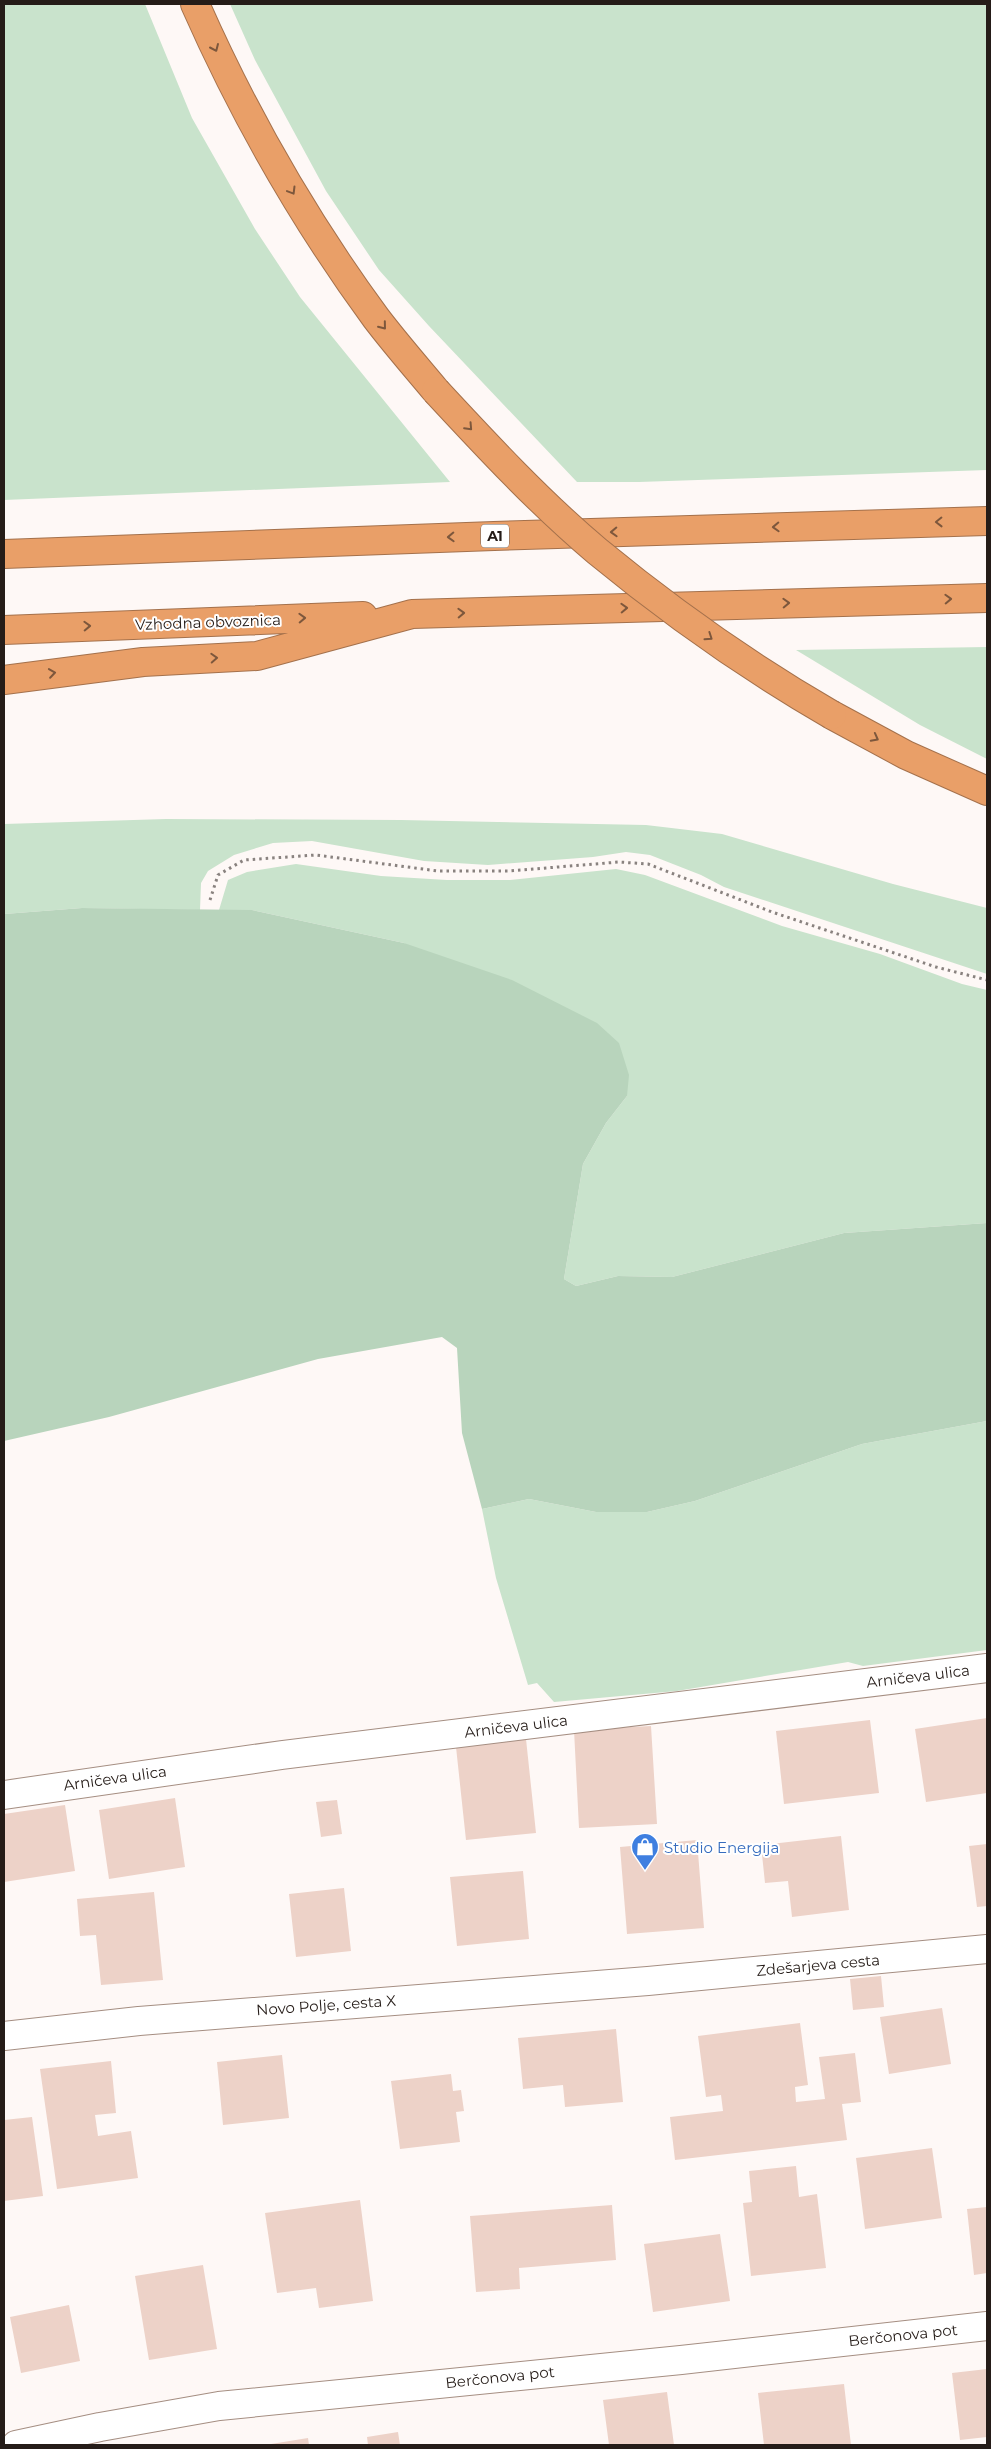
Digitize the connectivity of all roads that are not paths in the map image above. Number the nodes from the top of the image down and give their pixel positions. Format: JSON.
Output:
{"nodes":[{"id":1,"x":195,"y":4,"type":"edge"},
{"id":2,"x":987,"y":521,"type":"edge"},
{"id":3,"x":4,"y":554,"type":"edge"},
{"id":4,"x":987,"y":598,"type":"edge"},
{"id":5,"x":412,"y":614,"type":"junction"},
{"id":6,"x":4,"y":630,"type":"edge"},
{"id":7,"x":4,"y":680,"type":"edge"},
{"id":8,"x":987,"y":791,"type":"edge"},
{"id":9,"x":987,"y":1668,"type":"edge"},
{"id":10,"x":4,"y":1795,"type":"edge"},
{"id":11,"x":987,"y":1949,"type":"edge"},
{"id":12,"x":648,"y":1981,"type":"joint"},
{"id":13,"x":4,"y":2036,"type":"edge"},
{"id":14,"x":987,"y":2326,"type":"edge"},
{"id":15,"x":16,"y":2445,"type":"edge"}],
"edges":[{"from":1,"to":8,"type":"highway","one_way":true,"bridge":true},
{"from":2,"to":3,"type":"highway","number":"A1","one_way":true},
{"from":5,"to":4,"type":"highway","one_way":true},
{"from":6,"to":5,"type":"highway","name":"Vzhodna obvoznica","one_way":true},
{"from":7,"to":5,"type":"highway","one_way":true},
{"from":9,"to":10,"type":"street","name":"Arničeva ulica"},
{"from":11,"to":12,"type":"street","name":"Zdešarjeva cesta"},
{"from":12,"to":13,"type":"street","name":"Novo Polje, cesta X"},
{"from":14,"to":15,"type":"street","name":"Berčonova pot"}]}
